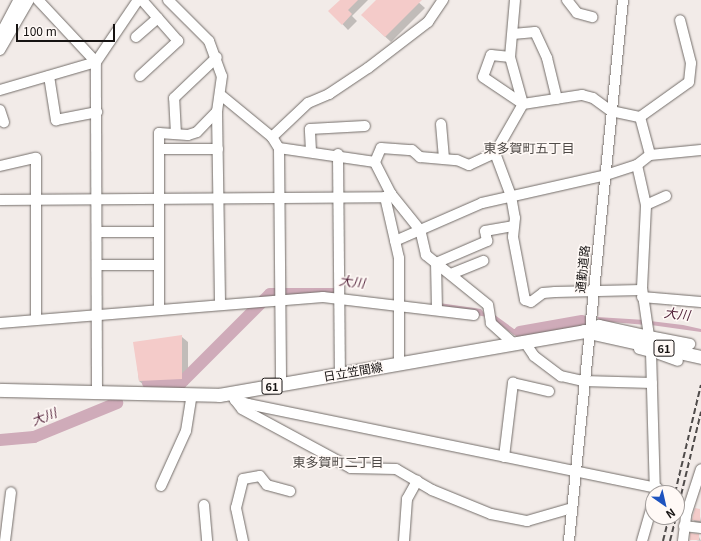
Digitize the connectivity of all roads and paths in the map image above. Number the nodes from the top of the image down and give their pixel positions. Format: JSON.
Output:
{"nodes":[{"id":1,"x":19,"y":0,"type":"edge"},
{"id":2,"x":29,"y":0,"type":"edge"},
{"id":3,"x":38,"y":0,"type":"edge"},
{"id":4,"x":138,"y":0,"type":"edge"},
{"id":5,"x":142,"y":0,"type":"edge"},
{"id":6,"x":168,"y":0,"type":"edge"},
{"id":7,"x":443,"y":0,"type":"edge"},
{"id":8,"x":515,"y":0,"type":"edge"},
{"id":9,"x":567,"y":0,"type":"edge"},
{"id":10,"x":623,"y":0,"type":"edge"},
{"id":11,"x":592,"y":17,"type":"dead end"},
{"id":12,"x":158,"y":18,"type":"junction"},
{"id":13,"x":680,"y":20,"type":"dead end"},
{"id":14,"x":513,"y":34,"type":"junction"},
{"id":15,"x":0,"y":35,"type":"edge"},
{"id":16,"x":136,"y":37,"type":"dead end"},
{"id":17,"x":0,"y":50,"type":"edge"},
{"id":18,"x":510,"y":57,"type":"junction"},
{"id":19,"x":217,"y":58,"type":"junction"},
{"id":20,"x":96,"y":62,"type":"junction"},
{"id":21,"x":49,"y":76,"type":"junction"},
{"id":22,"x":140,"y":76,"type":"dead end"},
{"id":23,"x":0,"y":90,"type":"edge"},
{"id":24,"x":222,"y":96,"type":"junction"},
{"id":25,"x":557,"y":99,"type":"junction"},
{"id":26,"x":522,"y":104,"type":"junction"},
{"id":27,"x":0,"y":110,"type":"edge"},
{"id":28,"x":217,"y":111,"type":"junction"},
{"id":29,"x":611,"y":111,"type":"junction"},
{"id":30,"x":97,"y":112,"type":"junction"},
{"id":31,"x":640,"y":117,"type":"junction"},
{"id":32,"x":4,"y":122,"type":"dead end"},
{"id":33,"x":441,"y":124,"type":"dead end"},
{"id":34,"x":365,"y":126,"type":"dead end"},
{"id":35,"x":176,"y":134,"type":"junction"},
{"id":36,"x":272,"y":136,"type":"junction"},
{"id":37,"x":279,"y":148,"type":"junction"},
{"id":38,"x":159,"y":149,"type":"junction"},
{"id":39,"x":218,"y":149,"type":"junction"},
{"id":40,"x":701,"y":150,"type":"edge"},
{"id":41,"x":311,"y":151,"type":"junction"},
{"id":42,"x":495,"y":153,"type":"junction"},
{"id":43,"x":338,"y":154,"type":"junction"},
{"id":44,"x":650,"y":155,"type":"junction"},
{"id":45,"x":444,"y":159,"type":"junction"},
{"id":46,"x":375,"y":162,"type":"junction"},
{"id":47,"x":637,"y":164,"type":"junction"},
{"id":48,"x":0,"y":166,"type":"edge"},
{"id":49,"x":606,"y":175,"type":"junction"},
{"id":50,"x":388,"y":195,"type":"junction"},
{"id":51,"x":511,"y":196,"type":"junction"},
{"id":52,"x":666,"y":196,"type":"dead end"},
{"id":53,"x":98,"y":198,"type":"junction"},
{"id":54,"x":218,"y":198,"type":"junction"},
{"id":55,"x":279,"y":198,"type":"junction"},
{"id":56,"x":339,"y":198,"type":"junction"},
{"id":57,"x":36,"y":199,"type":"junction"},
{"id":58,"x":158,"y":199,"type":"junction"},
{"id":59,"x":0,"y":200,"type":"edge"},
{"id":60,"x":646,"y":205,"type":"junction"},
{"id":61,"x":513,"y":226,"type":"junction"},
{"id":62,"x":420,"y":230,"type":"junction"},
{"id":63,"x":98,"y":232,"type":"junction"},
{"id":64,"x":158,"y":232,"type":"junction"},
{"id":65,"x":395,"y":241,"type":"junction"},
{"id":66,"x":483,"y":261,"type":"dead end"},
{"id":67,"x":436,"y":263,"type":"junction"},
{"id":68,"x":97,"y":265,"type":"junction"},
{"id":69,"x":159,"y":265,"type":"junction"},
{"id":70,"x":451,"y":274,"type":"junction"},
{"id":71,"x":593,"y":292,"type":"junction"},
{"id":72,"x":642,"y":293,"type":"junction"},
{"id":73,"x":279,"y":296,"type":"junction"},
{"id":74,"x":339,"y":296,"type":"junction"},
{"id":75,"x":701,"y":302,"type":"edge"},
{"id":76,"x":399,"y":303,"type":"junction"},
{"id":77,"x":220,"y":304,"type":"junction"},
{"id":78,"x":437,"y":307,"type":"junction"},
{"id":79,"x":159,"y":309,"type":"junction"},
{"id":80,"x":97,"y":315,"type":"junction"},
{"id":81,"x":474,"y":316,"type":"dead end"},
{"id":82,"x":36,"y":320,"type":"junction"},
{"id":83,"x":0,"y":323,"type":"edge"},
{"id":84,"x":648,"y":327,"type":"junction"},
{"id":85,"x":590,"y":331,"type":"junction"},
{"id":86,"x":519,"y":342,"type":"junction"},
{"id":87,"x":690,"y":344,"type":"dead end"},
{"id":88,"x":651,"y":352,"type":"junction"},
{"id":89,"x":701,"y":357,"type":"edge"},
{"id":90,"x":678,"y":361,"type":"dead end"},
{"id":91,"x":399,"y":363,"type":"junction"},
{"id":92,"x":340,"y":373,"type":"junction"},
{"id":93,"x":583,"y":381,"type":"junction"},
{"id":94,"x":652,"y":383,"type":"junction"},
{"id":95,"x":281,"y":384,"type":"junction"},
{"id":96,"x":0,"y":390,"type":"edge"},
{"id":97,"x":549,"y":391,"type":"dead end"},
{"id":98,"x":97,"y":392,"type":"junction"},
{"id":99,"x":192,"y":394,"type":"junction"},
{"id":100,"x":233,"y":396,"type":"junction"},
{"id":101,"x":504,"y":457,"type":"junction"},
{"id":102,"x":701,"y":469,"type":"edge"},
{"id":103,"x":575,"y":472,"type":"junction"},
{"id":104,"x":417,"y":481,"type":"junction"},
{"id":105,"x":656,"y":485,"type":"edge"},
{"id":106,"x":161,"y":486,"type":"dead end"},
{"id":107,"x":645,"y":488,"type":"edge"},
{"id":108,"x":290,"y":491,"type":"dead end"},
{"id":109,"x":11,"y":492,"type":"dead end"},
{"id":110,"x":204,"y":505,"type":"dead end"},
{"id":111,"x":572,"y":508,"type":"junction"},
{"id":112,"x":647,"y":525,"type":"edge"},
{"id":113,"x":684,"y":526,"type":"junction"},
{"id":114,"x":700,"y":529,"type":"edge"},
{"id":115,"x":5,"y":541,"type":"edge"},
{"id":116,"x":207,"y":541,"type":"edge"},
{"id":117,"x":243,"y":541,"type":"edge"},
{"id":118,"x":404,"y":541,"type":"edge"},
{"id":119,"x":569,"y":541,"type":"edge"},
{"id":120,"x":642,"y":541,"type":"edge"},
{"id":121,"x":683,"y":541,"type":"edge"}],
"edges":[{"from":1,"to":15,"type":"street"},
{"from":2,"to":17,"type":"street"},
{"from":3,"to":20,"type":"street"},
{"from":4,"to":20,"type":"street"},
{"from":5,"to":12,"type":"street"},
{"from":6,"to":19,"type":"street"},
{"from":7,"to":36,"type":"street"},
{"from":8,"to":14,"type":"street"},
{"from":9,"to":11,"type":"street"},
{"from":10,"to":29,"type":"street","name":"通勤道路"},
{"from":12,"to":16,"type":"street"},
{"from":12,"to":22,"type":"street"},
{"from":13,"to":31,"type":"street"},
{"from":14,"to":18,"type":"street"},
{"from":14,"to":25,"type":"street"},
{"from":18,"to":26,"type":"street"},
{"from":18,"to":26,"type":"street"},
{"from":19,"to":24,"type":"street"},
{"from":19,"to":35,"type":"street"},
{"from":20,"to":21,"type":"street"},
{"from":20,"to":30,"type":"street"},
{"from":21,"to":23,"type":"street"},
{"from":21,"to":30,"type":"street"},
{"from":24,"to":28,"type":"street"},
{"from":24,"to":36,"type":"street"},
{"from":25,"to":26,"type":"street"},
{"from":25,"to":29,"type":"street"},
{"from":26,"to":42,"type":"street"},
{"from":27,"to":32,"type":"street"},
{"from":28,"to":35,"type":"street"},
{"from":28,"to":39,"type":"street"},
{"from":29,"to":31,"type":"street"},
{"from":29,"to":49,"type":"street","name":"通勤道路"},
{"from":30,"to":53,"type":"street"},
{"from":31,"to":44,"type":"street"},
{"from":33,"to":45,"type":"street"},
{"from":34,"to":41,"type":"street"},
{"from":35,"to":38,"type":"street"},
{"from":36,"to":37,"type":"street"},
{"from":37,"to":41,"type":"street"},
{"from":37,"to":55,"type":"street"},
{"from":38,"to":39,"type":"street"},
{"from":38,"to":58,"type":"street"},
{"from":39,"to":54,"type":"street"},
{"from":40,"to":44,"type":"street"},
{"from":41,"to":43,"type":"street"},
{"from":42,"to":45,"type":"street"},
{"from":42,"to":51,"type":"street"},
{"from":43,"to":46,"type":"street"},
{"from":43,"to":56,"type":"street"},
{"from":44,"to":47,"type":"street"},
{"from":45,"to":46,"type":"street"},
{"from":46,"to":50,"type":"street"},
{"from":47,"to":49,"type":"street"},
{"from":47,"to":60,"type":"street"},
{"from":48,"to":57,"type":"street"},
{"from":49,"to":51,"type":"street"},
{"from":49,"to":71,"type":"street","name":"通勤道路"},
{"from":50,"to":56,"type":"street"},
{"from":50,"to":62,"type":"street"},
{"from":50,"to":65,"type":"street"},
{"from":51,"to":61,"type":"street"},
{"from":51,"to":62,"type":"street"},
{"from":52,"to":60,"type":"street"},
{"from":53,"to":57,"type":"street"},
{"from":53,"to":58,"type":"street"},
{"from":53,"to":63,"type":"street"},
{"from":54,"to":55,"type":"street"},
{"from":54,"to":58,"type":"street"},
{"from":54,"to":77,"type":"street"},
{"from":55,"to":56,"type":"street"},
{"from":55,"to":73,"type":"street"},
{"from":56,"to":74,"type":"street"},
{"from":57,"to":59,"type":"street"},
{"from":57,"to":82,"type":"street"},
{"from":58,"to":64,"type":"street"},
{"from":60,"to":72,"type":"street"},
{"from":61,"to":67,"type":"street"},
{"from":61,"to":71,"type":"street"},
{"from":62,"to":65,"type":"street"},
{"from":62,"to":67,"type":"street"},
{"from":63,"to":64,"type":"street"},
{"from":63,"to":68,"type":"street"},
{"from":64,"to":69,"type":"street"},
{"from":65,"to":76,"type":"street"},
{"from":66,"to":70,"type":"street"},
{"from":67,"to":70,"type":"street"},
{"from":67,"to":78,"type":"street"},
{"from":68,"to":69,"type":"street"},
{"from":68,"to":80,"type":"street"},
{"from":69,"to":79,"type":"street"},
{"from":70,"to":86,"type":"street"},
{"from":71,"to":72,"type":"street"},
{"from":71,"to":85,"type":"street","name":"通勤道路"},
{"from":72,"to":75,"type":"street"},
{"from":72,"to":84,"type":"street"},
{"from":73,"to":74,"type":"street"},
{"from":73,"to":77,"type":"street"},
{"from":73,"to":95,"type":"street"},
{"from":74,"to":76,"type":"street"},
{"from":74,"to":92,"type":"street"},
{"from":76,"to":78,"type":"street"},
{"from":76,"to":91,"type":"street"},
{"from":77,"to":79,"type":"street"},
{"from":78,"to":81,"type":"street"},
{"from":79,"to":80,"type":"street"},
{"from":80,"to":82,"type":"street"},
{"from":80,"to":98,"type":"street"},
{"from":82,"to":83,"type":"street"},
{"from":84,"to":85,"type":"street"},
{"from":84,"to":87,"type":"street"},
{"from":85,"to":86,"type":"main road","name":"日立笠間線","number":"61"},
{"from":85,"to":88,"type":"street"},
{"from":85,"to":89,"type":"main road","name":"日立笠間線","number":"61"},
{"from":85,"to":93,"type":"street","name":"通勤道路"},
{"from":86,"to":91,"type":"main road","name":"日立笠間線","number":"61"},
{"from":86,"to":93,"type":"street"},
{"from":88,"to":90,"type":"street"},
{"from":88,"to":94,"type":"street"},
{"from":91,"to":92,"type":"main road","name":"日立笠間線","number":"61"},
{"from":92,"to":95,"type":"main road","name":"日立笠間線","number":"61"},
{"from":93,"to":94,"type":"street"},
{"from":93,"to":103,"type":"street","name":"通勤道路"},
{"from":94,"to":105,"type":"street"},
{"from":95,"to":100,"type":"main road","name":"日立笠間線","number":"61"},
{"from":96,"to":98,"type":"main road","name":"日立笠間線","number":"61"},
{"from":97,"to":101,"type":"street"},
{"from":98,"to":99,"type":"main road","name":"日立笠間線","number":"61"},
{"from":99,"to":100,"type":"main road","name":"日立笠間線","number":"61"},
{"from":99,"to":106,"type":"street"},
{"from":100,"to":101,"type":"street"},
{"from":100,"to":104,"type":"street"},
{"from":101,"to":103,"type":"street"},
{"from":102,"to":113,"type":"street"},
{"from":103,"to":107,"type":"street"},
{"from":103,"to":111,"type":"street","name":"通勤道路"},
{"from":104,"to":111,"type":"street"},
{"from":104,"to":118,"type":"street"},
{"from":108,"to":117,"type":"street"},
{"from":109,"to":115,"type":"street"},
{"from":110,"to":116,"type":"street"},
{"from":111,"to":119,"type":"street","name":"通勤道路"},
{"from":112,"to":120,"type":"street"},
{"from":113,"to":114,"type":"street"},
{"from":113,"to":121,"type":"street"}]}
